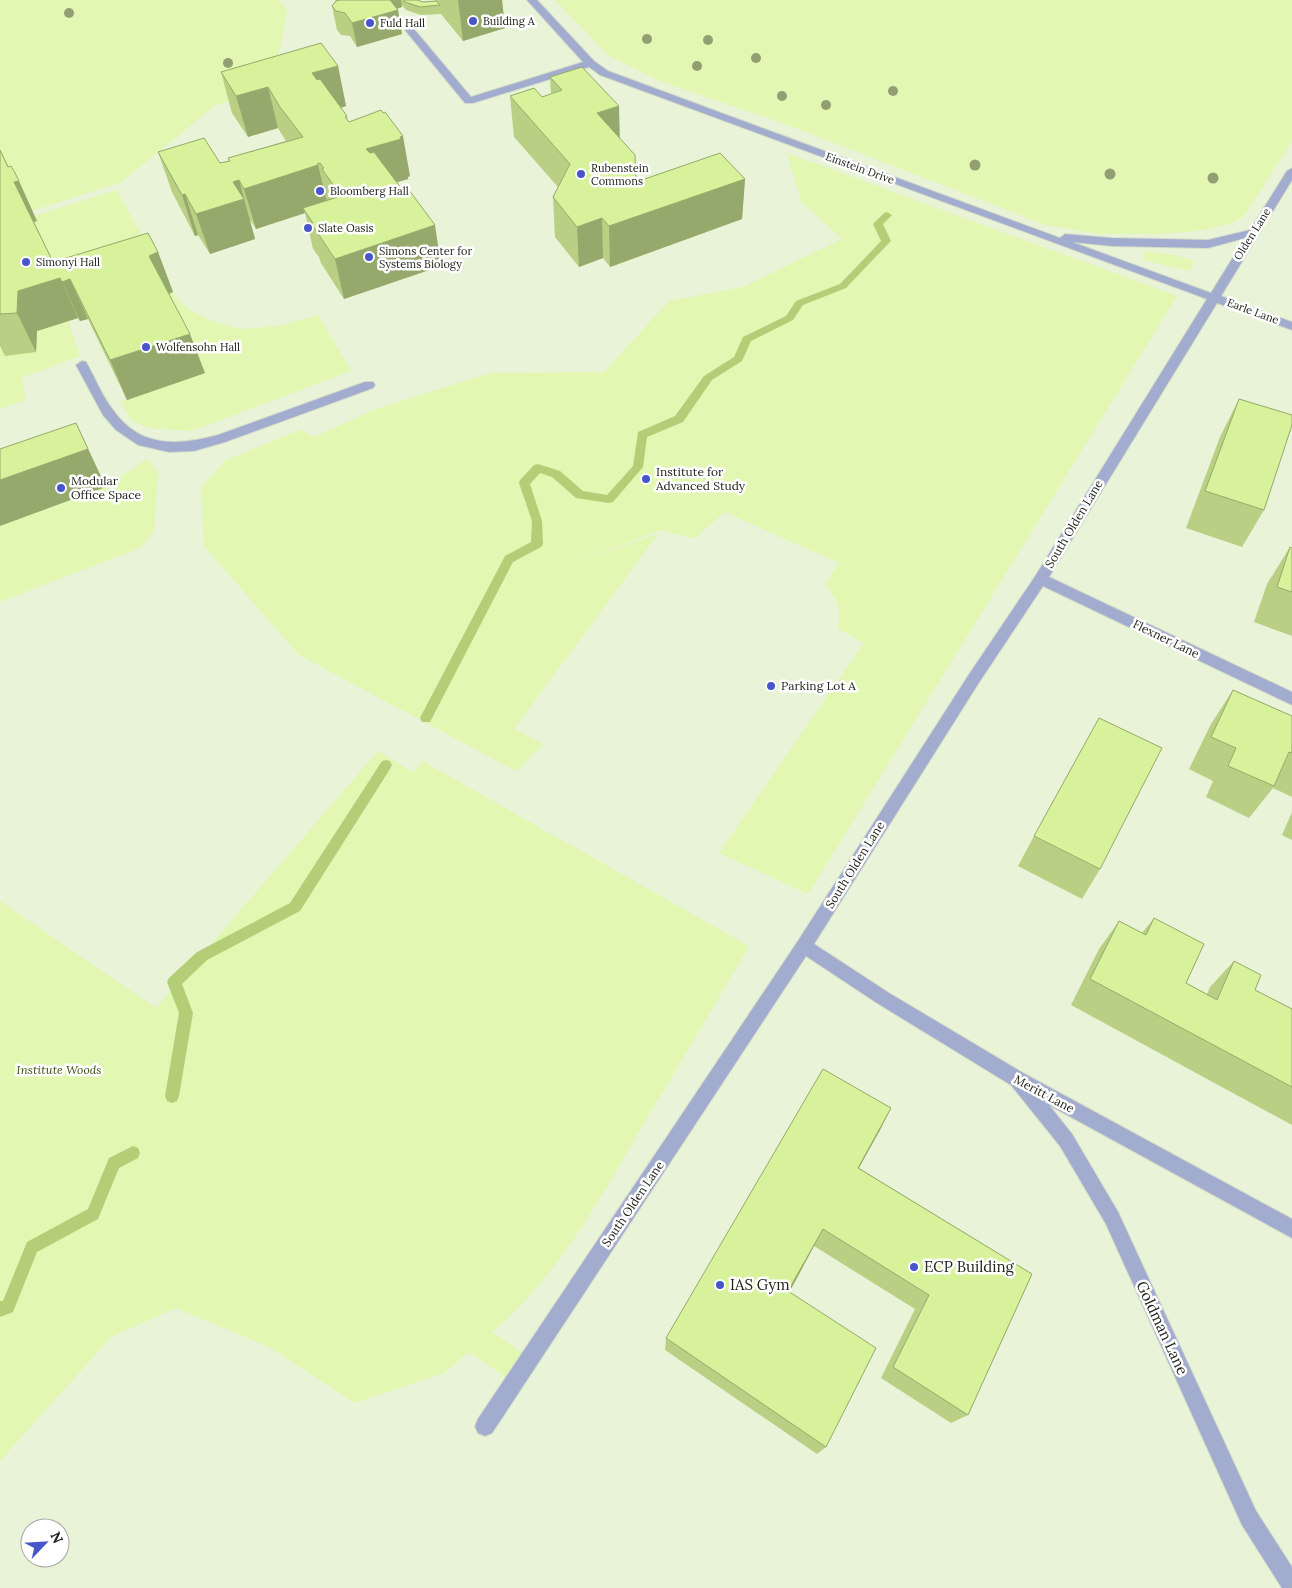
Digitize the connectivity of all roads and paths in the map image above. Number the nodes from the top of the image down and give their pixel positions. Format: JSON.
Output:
{"nodes":[{"id":1,"x":532,"y":0,"type":"edge"},
{"id":2,"x":410,"y":30,"type":"dead end"},
{"id":3,"x":590,"y":63,"type":"junction"},
{"id":4,"x":1292,"y":171,"type":"edge"},
{"id":5,"x":1252,"y":233,"type":"junction"},
{"id":6,"x":1041,"y":235,"type":"junction"},
{"id":7,"x":1213,"y":296,"type":"junction"},
{"id":8,"x":1292,"y":326,"type":"edge"},
{"id":9,"x":82,"y":365,"type":"dead end"},
{"id":10,"x":369,"y":385,"type":"dead end"},
{"id":11,"x":1041,"y":579,"type":"junction"},
{"id":12,"x":1292,"y":698,"type":"edge"},
{"id":13,"x":804,"y":946,"type":"junction"},
{"id":14,"x":1017,"y":1079,"type":"junction"},
{"id":15,"x":1292,"y":1229,"type":"edge"},
{"id":16,"x":485,"y":1426,"type":"dead end"},
{"id":17,"x":1292,"y":1585,"type":"edge"}],
"edges":[{"from":1,"to":3,"type":"street","name":"Einstein Drive"},
{"from":2,"to":3,"type":"street"},
{"from":3,"to":6,"type":"street","name":"Einstein Drive"},
{"from":4,"to":5,"type":"street","name":"Olden Lane"},
{"from":5,"to":6,"type":"street"},
{"from":5,"to":7,"type":"street","name":"Olden Lane"},
{"from":6,"to":7,"type":"street","name":"Einstein Drive"},
{"from":7,"to":8,"type":"street","name":"Earle Lane"},
{"from":7,"to":11,"type":"street","name":"South Olden Lane"},
{"from":9,"to":10,"type":"street"},
{"from":11,"to":12,"type":"street","name":"Flexner Lane"},
{"from":11,"to":13,"type":"street","name":"South Olden Lane"},
{"from":13,"to":14,"type":"street","name":"Meritt Lane"},
{"from":13,"to":16,"type":"street","name":"South Olden Lane"},
{"from":14,"to":15,"type":"street","name":"Meritt Lane"},
{"from":14,"to":17,"type":"street","name":"Goldman Lane"}]}
